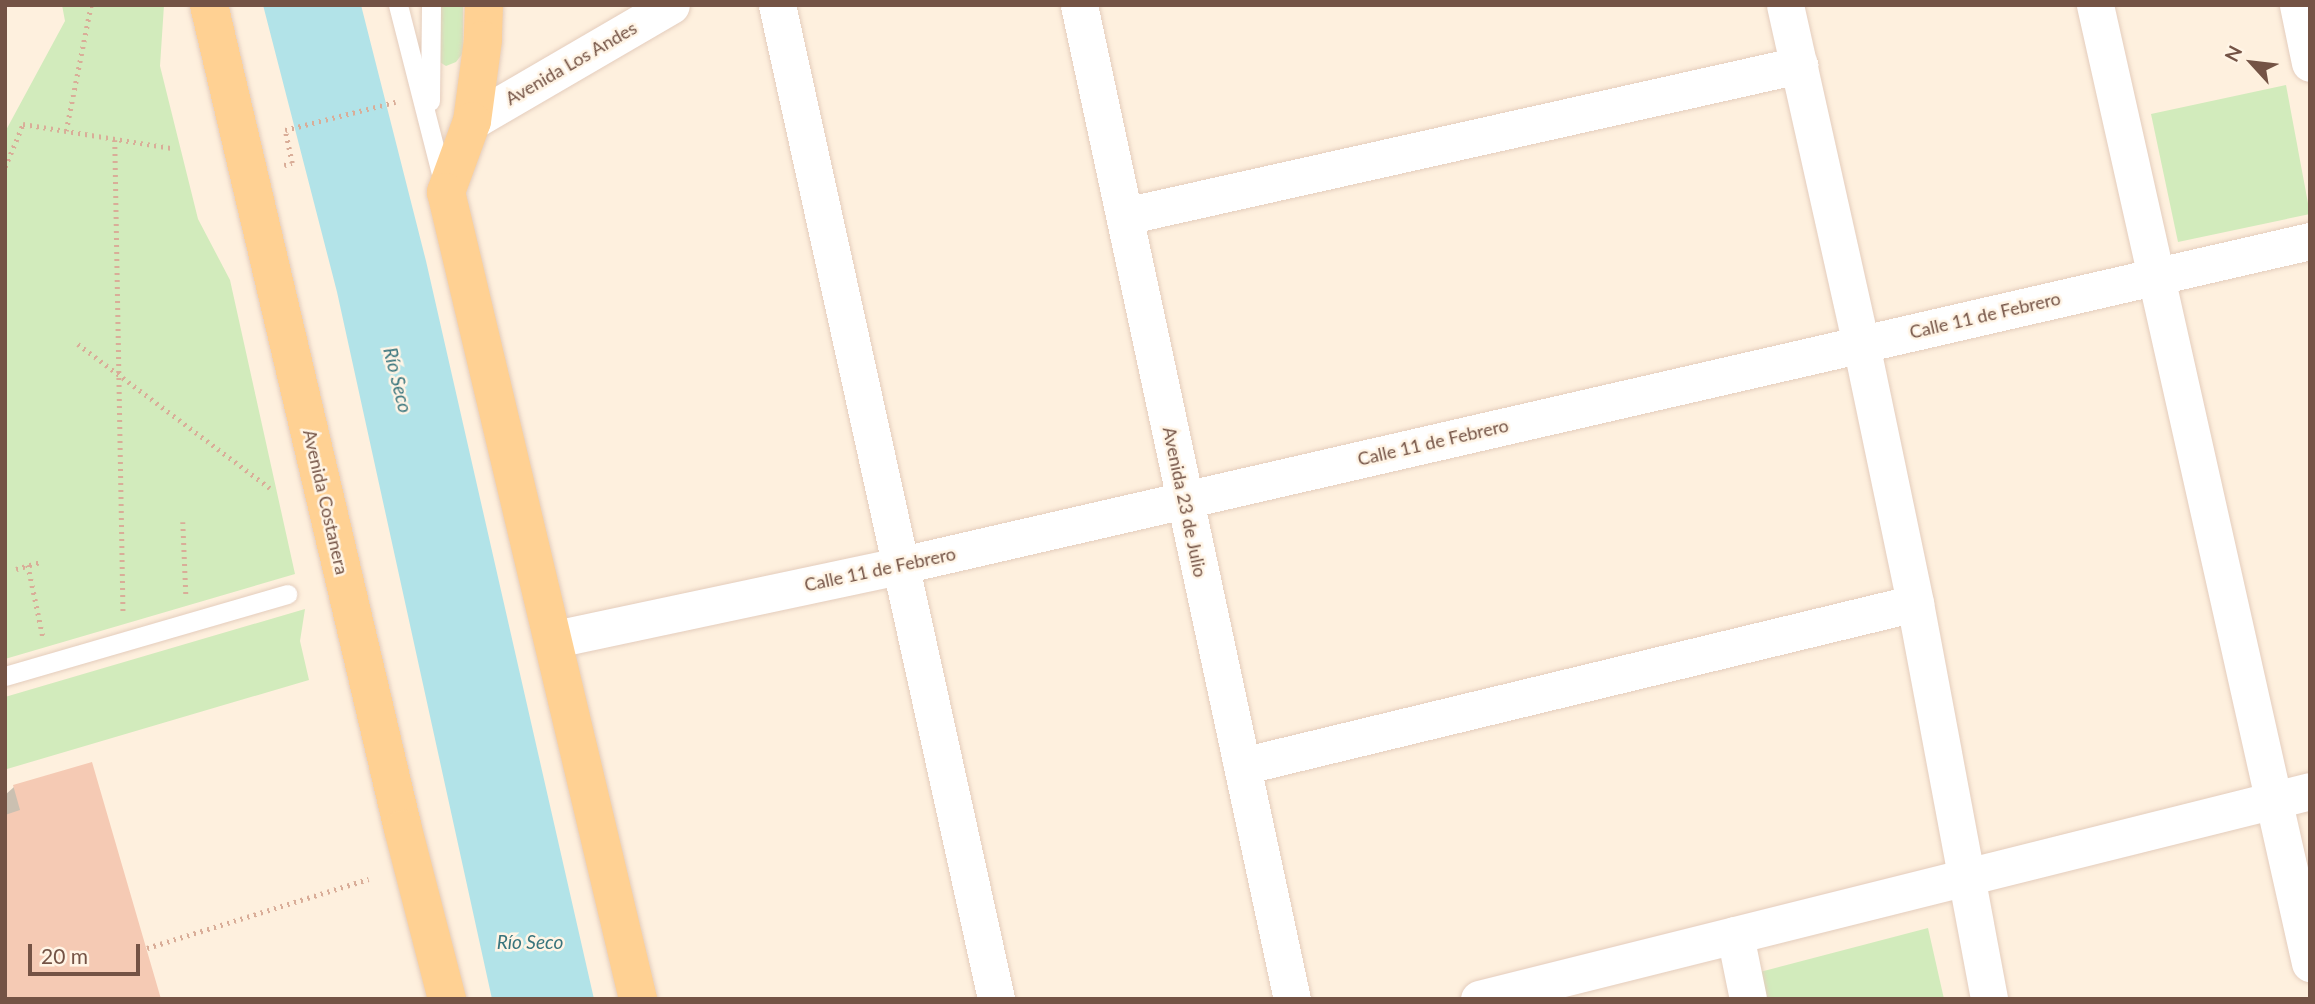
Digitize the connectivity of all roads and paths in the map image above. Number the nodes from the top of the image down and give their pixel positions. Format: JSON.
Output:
{"nodes":[{"id":1,"x":91,"y":5,"type":"edge"},
{"id":2,"x":209,"y":5,"type":"edge"},
{"id":3,"x":398,"y":5,"type":"edge"},
{"id":4,"x":411,"y":5,"type":"edge"},
{"id":5,"x":431,"y":5,"type":"edge"},
{"id":6,"x":484,"y":5,"type":"edge"},
{"id":7,"x":671,"y":5,"type":"edge"},
{"id":8,"x":777,"y":5,"type":"edge"},
{"id":9,"x":1079,"y":5,"type":"edge"},
{"id":10,"x":1785,"y":5,"type":"edge"},
{"id":11,"x":2095,"y":5,"type":"edge"},
{"id":12,"x":2298,"y":5,"type":"edge"},
{"id":13,"x":411,"y":55,"type":"junction"},
{"id":14,"x":2310,"y":63,"type":"edge"},
{"id":15,"x":1798,"y":65,"type":"junction"},
{"id":16,"x":398,"y":101,"type":"dead end"},
{"id":17,"x":472,"y":121,"type":"junction"},
{"id":18,"x":285,"y":130,"type":"dead end"},
{"id":19,"x":66,"y":131,"type":"junction"},
{"id":20,"x":430,"y":131,"type":"junction"},
{"id":21,"x":115,"y":140,"type":"junction"},
{"id":22,"x":172,"y":148,"type":"dead end"},
{"id":23,"x":5,"y":167,"type":"edge"},
{"id":24,"x":446,"y":192,"type":"junction"},
{"id":25,"x":1125,"y":216,"type":"junction"},
{"id":26,"x":2310,"y":241,"type":"edge"},
{"id":27,"x":2158,"y":276,"type":"junction"},
{"id":28,"x":78,"y":344,"type":"dead end"},
{"id":29,"x":1861,"y":344,"type":"junction"},
{"id":30,"x":118,"y":373,"type":"junction"},
{"id":31,"x":270,"y":488,"type":"dead end"},
{"id":32,"x":1185,"y":499,"type":"junction"},
{"id":33,"x":183,"y":522,"type":"dead end"},
{"id":34,"x":41,"y":562,"type":"dead end"},
{"id":35,"x":28,"y":565,"type":"junction"},
{"id":36,"x":902,"y":565,"type":"junction"},
{"id":37,"x":16,"y":569,"type":"dead end"},
{"id":38,"x":287,"y":594,"type":"dead end"},
{"id":39,"x":1915,"y":603,"type":"junction"},
{"id":40,"x":187,"y":623,"type":"junction"},
{"id":41,"x":555,"y":639,"type":"junction"},
{"id":42,"x":124,"y":641,"type":"junction"},
{"id":43,"x":48,"y":663,"type":"junction"},
{"id":44,"x":5,"y":676,"type":"edge"},
{"id":45,"x":1242,"y":766,"type":"junction"},
{"id":46,"x":2310,"y":791,"type":"edge"},
{"id":47,"x":2273,"y":800,"type":"junction"},
{"id":48,"x":1967,"y":877,"type":"junction"},
{"id":49,"x":368,"y":879,"type":"dead end"},
{"id":50,"x":1735,"y":935,"type":"junction"},
{"id":51,"x":147,"y":948,"type":"dead end"},
{"id":52,"x":2310,"y":963,"type":"edge"},
{"id":53,"x":447,"y":999,"type":"edge"},
{"id":54,"x":638,"y":999,"type":"edge"},
{"id":55,"x":996,"y":999,"type":"edge"},
{"id":56,"x":1292,"y":999,"type":"edge"},
{"id":57,"x":1479,"y":999,"type":"edge"},
{"id":58,"x":1748,"y":999,"type":"edge"},
{"id":59,"x":1989,"y":999,"type":"edge"}],
"edges":[{"from":1,"to":19,"type":"path"},
{"from":2,"to":53,"type":"main road","name":"Avenida Costanera"},
{"from":3,"to":13,"type":"lane"},
{"from":4,"to":13,"type":"lane"},
{"from":5,"to":20,"type":"lane"},
{"from":6,"to":17,"type":"main road"},
{"from":7,"to":17,"type":"street","name":"Avenida Los Andes"},
{"from":8,"to":36,"type":"street"},
{"from":9,"to":25,"type":"street","name":"Avenida 23 de Julio"},
{"from":10,"to":15,"type":"street"},
{"from":11,"to":27,"type":"street"},
{"from":12,"to":14,"type":"street"},
{"from":13,"to":20,"type":"lane"},
{"from":15,"to":25,"type":"street"},
{"from":15,"to":29,"type":"street"},
{"from":16,"to":18,"type":"path"},
{"from":17,"to":24,"type":"main road"},
{"from":19,"to":21,"type":"path"},
{"from":19,"to":23,"type":"path"},
{"from":20,"to":24,"type":"lane"},
{"from":21,"to":22,"type":"path"},
{"from":21,"to":30,"type":"path"},
{"from":24,"to":41,"type":"main road"},
{"from":25,"to":32,"type":"street","name":"Avenida 23 de Julio"},
{"from":26,"to":27,"type":"street","name":"Calle 11 de Febrero"},
{"from":27,"to":29,"type":"street","name":"Calle 11 de Febrero"},
{"from":27,"to":47,"type":"street"},
{"from":28,"to":30,"type":"path"},
{"from":29,"to":32,"type":"street","name":"Calle 11 de Febrero"},
{"from":29,"to":39,"type":"street"},
{"from":30,"to":31,"type":"path"},
{"from":30,"to":42,"type":"path"},
{"from":32,"to":36,"type":"street","name":"Calle 11 de Febrero"},
{"from":32,"to":45,"type":"street","name":"Avenida 23 de Julio"},
{"from":33,"to":40,"type":"path"},
{"from":34,"to":35,"type":"path"},
{"from":35,"to":37,"type":"path"},
{"from":35,"to":43,"type":"path"},
{"from":36,"to":41,"type":"street","name":"Calle 11 de Febrero"},
{"from":36,"to":55,"type":"street"},
{"from":38,"to":40,"type":"lane"},
{"from":39,"to":45,"type":"street"},
{"from":39,"to":48,"type":"street"},
{"from":40,"to":42,"type":"lane"},
{"from":41,"to":54,"type":"main road"},
{"from":42,"to":43,"type":"lane"},
{"from":43,"to":44,"type":"lane"},
{"from":45,"to":56,"type":"street","name":"Avenida 23 de Julio"},
{"from":46,"to":47,"type":"street"},
{"from":47,"to":48,"type":"street"},
{"from":47,"to":52,"type":"street"},
{"from":48,"to":50,"type":"street"},
{"from":48,"to":59,"type":"street"},
{"from":49,"to":51,"type":"path"},
{"from":50,"to":57,"type":"street"},
{"from":50,"to":58,"type":"street"}]}
